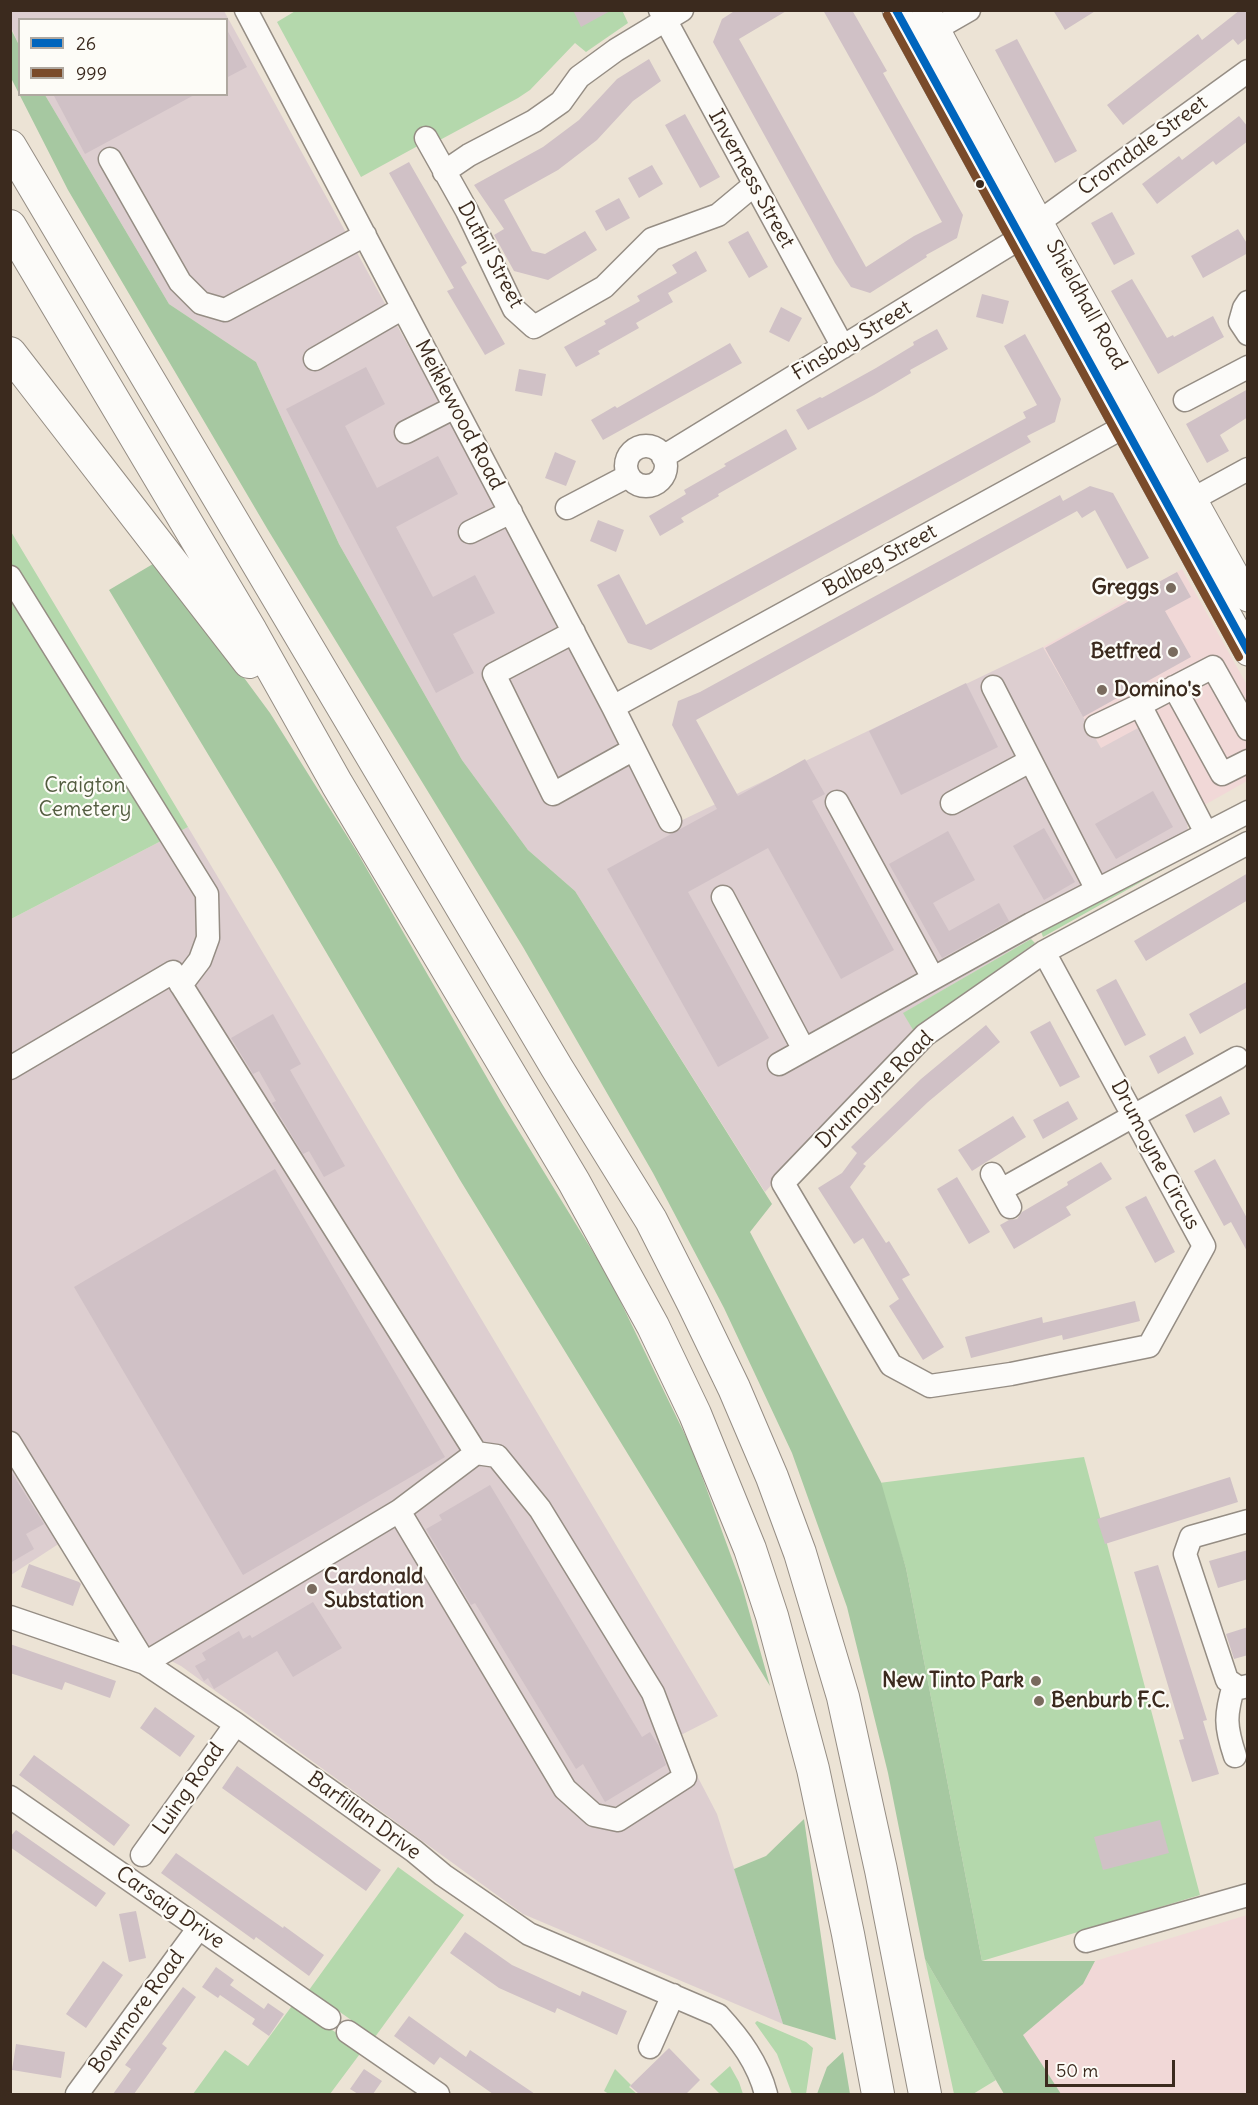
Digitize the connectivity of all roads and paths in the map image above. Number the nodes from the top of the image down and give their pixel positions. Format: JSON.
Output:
{"nodes":[{"id":1,"x":246,"y":10,"type":"edge"},
{"id":2,"x":896,"y":10,"type":"edge"},
{"id":3,"x":969,"y":10,"type":"edge"},
{"id":4,"x":669,"y":14,"type":"edge"},
{"id":5,"x":925,"y":27,"type":"edge"},
{"id":6,"x":1248,"y":71,"type":"edge"},
{"id":7,"x":426,"y":138,"type":"dead end"},
{"id":8,"x":10,"y":146,"type":"edge"},
{"id":9,"x":110,"y":159,"type":"dead end"},
{"id":10,"x":444,"y":172,"type":"junction"},
{"id":11,"x":754,"y":185,"type":"junction"},
{"id":12,"x":10,"y":226,"type":"edge"},
{"id":13,"x":1029,"y":230,"type":"junction"},
{"id":14,"x":364,"y":235,"type":"junction"},
{"id":15,"x":1248,"y":302,"type":"edge"},
{"id":16,"x":403,"y":308,"type":"junction"},
{"id":17,"x":1248,"y":334,"type":"edge"},
{"id":18,"x":843,"y":347,"type":"junction"},
{"id":19,"x":10,"y":353,"type":"edge"},
{"id":20,"x":315,"y":359,"type":"dead end"},
{"id":21,"x":1248,"y":367,"type":"edge"},
{"id":22,"x":1185,"y":400,"type":"dead end"},
{"id":23,"x":455,"y":407,"type":"junction"},
{"id":24,"x":1135,"y":421,"type":"junction"},
{"id":25,"x":406,"y":432,"type":"dead end"},
{"id":26,"x":1248,"y":469,"type":"edge"},
{"id":27,"x":1193,"y":499,"type":"junction"},
{"id":28,"x":567,"y":508,"type":"dead end"},
{"id":29,"x":510,"y":512,"type":"junction"},
{"id":30,"x":470,"y":532,"type":"dead end"},
{"id":31,"x":10,"y":577,"type":"edge"},
{"id":32,"x":1248,"y":598,"type":"edge"},
{"id":33,"x":574,"y":632,"type":"junction"},
{"id":34,"x":1248,"y":652,"type":"edge"},
{"id":35,"x":993,"y":687,"type":"dead end"},
{"id":36,"x":1174,"y":687,"type":"junction"},
{"id":37,"x":1140,"y":705,"type":"junction"},
{"id":38,"x":613,"y":706,"type":"junction"},
{"id":39,"x":1096,"y":726,"type":"dead end"},
{"id":40,"x":1248,"y":729,"type":"edge"},
{"id":41,"x":634,"y":749,"type":"junction"},
{"id":42,"x":1030,"y":761,"type":"junction"},
{"id":43,"x":1248,"y":761,"type":"edge"},
{"id":44,"x":337,"y":784,"type":"junction"},
{"id":45,"x":837,"y":802,"type":"dead end"},
{"id":46,"x":952,"y":803,"type":"dead end"},
{"id":47,"x":1248,"y":812,"type":"edge"},
{"id":48,"x":670,"y":821,"type":"dead end"},
{"id":49,"x":1206,"y":833,"type":"junction"},
{"id":50,"x":1248,"y":843,"type":"edge"},
{"id":51,"x":1096,"y":890,"type":"junction"},
{"id":52,"x":723,"y":897,"type":"dead end"},
{"id":53,"x":1044,"y":952,"type":"junction"},
{"id":54,"x":933,"y":978,"type":"junction"},
{"id":55,"x":181,"y":985,"type":"junction"},
{"id":56,"x":804,"y":1050,"type":"junction"},
{"id":57,"x":1237,"y":1059,"type":"dead end"},
{"id":58,"x":779,"y":1064,"type":"dead end"},
{"id":59,"x":10,"y":1068,"type":"edge"},
{"id":60,"x":1134,"y":1115,"type":"junction"},
{"id":61,"x":1001,"y":1190,"type":"dead end"},
{"id":62,"x":891,"y":1365,"type":"joint"},
{"id":63,"x":10,"y":1443,"type":"edge"},
{"id":64,"x":476,"y":1453,"type":"junction"},
{"id":65,"x":399,"y":1511,"type":"junction"},
{"id":66,"x":1248,"y":1521,"type":"edge"},
{"id":67,"x":10,"y":1617,"type":"edge"},
{"id":68,"x":145,"y":1663,"type":"junction"},
{"id":69,"x":1241,"y":1685,"type":"edge"},
{"id":70,"x":236,"y":1724,"type":"junction"},
{"id":71,"x":1235,"y":1756,"type":"dead end"},
{"id":72,"x":10,"y":1797,"type":"edge"},
{"id":73,"x":142,"y":1854,"type":"dead end"},
{"id":74,"x":1248,"y":1895,"type":"edge"},
{"id":75,"x":198,"y":1929,"type":"junction"},
{"id":76,"x":848,"y":1934,"type":"junction"},
{"id":77,"x":1086,"y":1941,"type":"dead end"},
{"id":78,"x":673,"y":1995,"type":"junction"},
{"id":79,"x":329,"y":2018,"type":"dead end"},
{"id":80,"x":348,"y":2032,"type":"dead end"},
{"id":81,"x":650,"y":2047,"type":"dead end"},
{"id":82,"x":77,"y":2094,"type":"edge"},
{"id":83,"x":438,"y":2094,"type":"edge"},
{"id":84,"x":766,"y":2094,"type":"edge"},
{"id":85,"x":865,"y":2094,"type":"edge"},
{"id":86,"x":878,"y":2094,"type":"edge"},
{"id":87,"x":925,"y":2094,"type":"edge"}],
"edges":[{"from":1,"to":14,"type":"street","name":"Meiklewood Road"},
{"from":2,"to":5,"type":"main road","name":"Shieldhall Road"},
{"from":3,"to":5,"type":"street"},
{"from":4,"to":10,"type":"street"},
{"from":4,"to":11,"type":"street","name":"Inverness Street"},
{"from":5,"to":13,"type":"main road","name":"Shieldhall Road"},
{"from":6,"to":13,"type":"street","name":"Cromdale Street"},
{"from":7,"to":10,"type":"street","name":"Duthil Street"},
{"from":8,"to":87,"type":"highway"},
{"from":9,"to":14,"type":"street"},
{"from":10,"to":11,"type":"street","name":"Duthil Street"},
{"from":11,"to":18,"type":"street","name":"Inverness Street"},
{"from":12,"to":44,"type":"highway"},
{"from":13,"to":18,"type":"street","name":"Finsbay Street"},
{"from":13,"to":24,"type":"main road","name":"Shieldhall Road"},
{"from":14,"to":16,"type":"street","name":"Meiklewood Road"},
{"from":15,"to":17,"type":"street"},
{"from":16,"to":20,"type":"street"},
{"from":16,"to":23,"type":"street","name":"Meiklewood Road"},
{"from":18,"to":28,"type":"street","name":"Finsbay Street"},
{"from":19,"to":44,"type":"highway"},
{"from":21,"to":22,"type":"street"},
{"from":23,"to":25,"type":"street"},
{"from":23,"to":29,"type":"street","name":"Meiklewood Road"},
{"from":24,"to":27,"type":"main road","name":"Shieldhall Road"},
{"from":24,"to":34,"type":"main road","name":"Shieldhall Road"},
{"from":24,"to":38,"type":"street","name":"Balbeg Street"},
{"from":26,"to":27,"type":"street"},
{"from":27,"to":32,"type":"main road","name":"Shieldhall Road"},
{"from":29,"to":30,"type":"street"},
{"from":29,"to":33,"type":"street","name":"Meiklewood Road"},
{"from":31,"to":55,"type":"street"},
{"from":33,"to":38,"type":"street","name":"Meiklewood Road"},
{"from":33,"to":41,"type":"street"},
{"from":35,"to":42,"type":"street"},
{"from":36,"to":37,"type":"street"},
{"from":36,"to":40,"type":"street"},
{"from":36,"to":43,"type":"street"},
{"from":37,"to":39,"type":"street"},
{"from":37,"to":49,"type":"street"},
{"from":38,"to":41,"type":"street","name":"Meiklewood Road"},
{"from":41,"to":48,"type":"street","name":"Meiklewood Road"},
{"from":42,"to":46,"type":"street"},
{"from":42,"to":51,"type":"street"},
{"from":44,"to":76,"type":"highway"},
{"from":45,"to":54,"type":"street"},
{"from":47,"to":49,"type":"street"},
{"from":49,"to":51,"type":"street"},
{"from":50,"to":53,"type":"street","name":"Drumoyne Road"},
{"from":51,"to":54,"type":"street"},
{"from":52,"to":56,"type":"street"},
{"from":53,"to":60,"type":"street","name":"Drumoyne Circus"},
{"from":53,"to":62,"type":"street","name":"Drumoyne Road"},
{"from":54,"to":56,"type":"street"},
{"from":55,"to":59,"type":"street"},
{"from":55,"to":64,"type":"street"},
{"from":56,"to":58,"type":"street"},
{"from":57,"to":60,"type":"street"},
{"from":60,"to":61,"type":"street"},
{"from":60,"to":62,"type":"street","name":"Drumoyne Circus"},
{"from":63,"to":68,"type":"street"},
{"from":64,"to":65,"type":"street"},
{"from":64,"to":65,"type":"street"},
{"from":65,"to":68,"type":"street"},
{"from":66,"to":69,"type":"street"},
{"from":67,"to":68,"type":"street","name":"Barfillan Drive"},
{"from":68,"to":70,"type":"street","name":"Barfillan Drive"},
{"from":69,"to":71,"type":"street"},
{"from":70,"to":73,"type":"street","name":"Luing Road"},
{"from":70,"to":78,"type":"street","name":"Barfillan Drive"},
{"from":72,"to":75,"type":"street","name":"Carsaig Drive"},
{"from":74,"to":77,"type":"street"},
{"from":75,"to":79,"type":"street","name":"Carsaig Drive"},
{"from":75,"to":82,"type":"street","name":"Bowmore Road"},
{"from":76,"to":85,"type":"highway"},
{"from":76,"to":86,"type":"highway"},
{"from":78,"to":81,"type":"street"},
{"from":78,"to":84,"type":"street","name":"Barfillan Drive"},
{"from":80,"to":83,"type":"street"}]}
